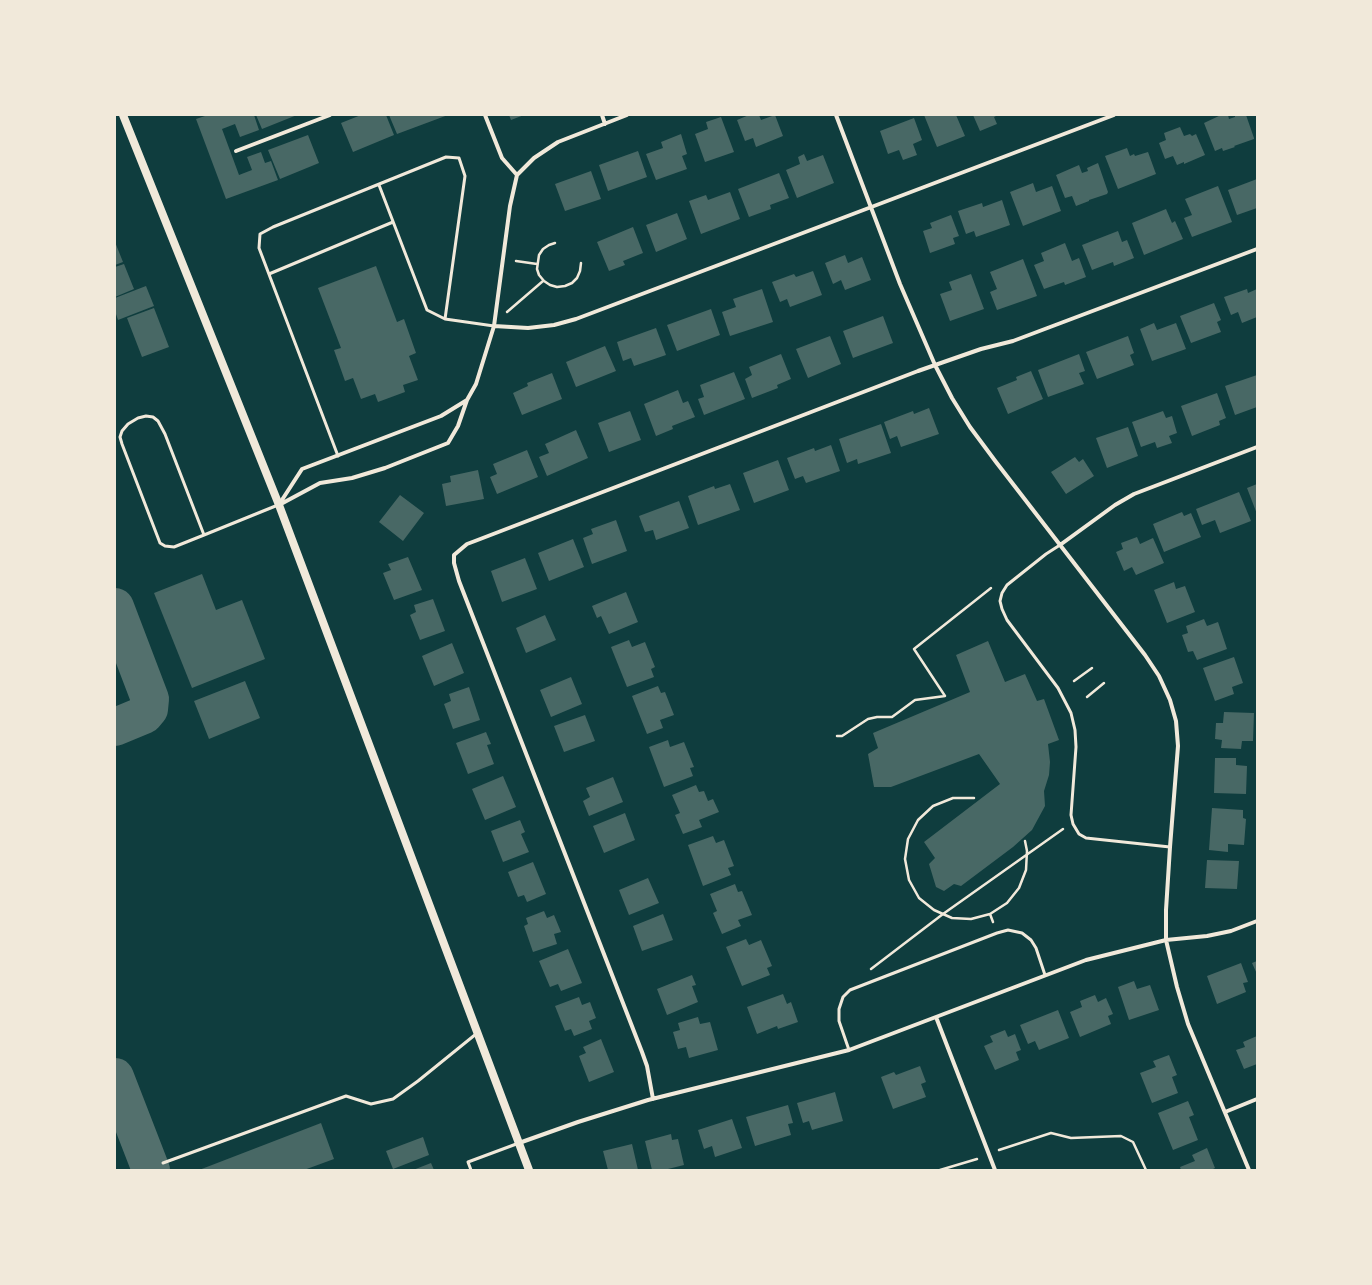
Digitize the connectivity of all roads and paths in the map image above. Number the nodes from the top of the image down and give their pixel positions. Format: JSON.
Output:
{"nodes":[{"id":1,"x":123,"y":115,"type":"edge"},
{"id":2,"x":314,"y":115,"type":"edge"},
{"id":3,"x":330,"y":115,"type":"edge"},
{"id":4,"x":485,"y":115,"type":"edge"},
{"id":5,"x":602,"y":115,"type":"edge"},
{"id":6,"x":627,"y":115,"type":"edge"},
{"id":7,"x":836,"y":115,"type":"edge"},
{"id":8,"x":1114,"y":115,"type":"edge"},
{"id":9,"x":316,"y":120,"type":"junction"},
{"id":10,"x":605,"y":124,"type":"junction"},
{"id":11,"x":236,"y":151,"type":"dead end"},
{"id":12,"x":517,"y":174,"type":"junction"},
{"id":13,"x":379,"y":185,"type":"junction"},
{"id":14,"x":871,"y":208,"type":"junction"},
{"id":15,"x":393,"y":222,"type":"junction"},
{"id":16,"x":555,"y":243,"type":"dead end"},
{"id":17,"x":1257,"y":249,"type":"edge"},
{"id":18,"x":516,"y":261,"type":"dead end"},
{"id":19,"x":581,"y":263,"type":"dead end"},
{"id":20,"x":537,"y":264,"type":"junction"},
{"id":21,"x":269,"y":274,"type":"junction"},
{"id":22,"x":544,"y":281,"type":"junction"},
{"id":23,"x":508,"y":312,"type":"dead end"},
{"id":24,"x":445,"y":319,"type":"junction"},
{"id":25,"x":494,"y":326,"type":"junction"},
{"id":26,"x":935,"y":365,"type":"junction"},
{"id":27,"x":467,"y":400,"type":"junction"},
{"id":28,"x":1257,"y":447,"type":"edge"},
{"id":29,"x":338,"y":456,"type":"junction"},
{"id":30,"x":279,"y":504,"type":"junction"},
{"id":31,"x":204,"y":535,"type":"junction"},
{"id":32,"x":1060,"y":545,"type":"junction"},
{"id":33,"x":991,"y":588,"type":"dead end"},
{"id":34,"x":1092,"y":668,"type":"dead end"},
{"id":35,"x":1074,"y":682,"type":"dead end"},
{"id":36,"x":1104,"y":683,"type":"dead end"},
{"id":37,"x":1086,"y":697,"type":"dead end"},
{"id":38,"x":837,"y":736,"type":"dead end"},
{"id":39,"x":974,"y":798,"type":"dead end"},
{"id":40,"x":1063,"y":829,"type":"dead end"},
{"id":41,"x":1025,"y":841,"type":"dead end"},
{"id":42,"x":1170,"y":847,"type":"junction"},
{"id":43,"x":1026,"y":854,"type":"junction"},
{"id":44,"x":943,"y":914,"type":"junction"},
{"id":45,"x":990,"y":914,"type":"junction"},
{"id":46,"x":1257,"y":921,"type":"edge"},
{"id":47,"x":994,"y":922,"type":"dead end"},
{"id":48,"x":1166,"y":940,"type":"junction"},
{"id":49,"x":871,"y":969,"type":"dead end"},
{"id":50,"x":1045,"y":975,"type":"junction"},
{"id":51,"x":936,"y":1017,"type":"junction"},
{"id":52,"x":477,"y":1033,"type":"junction"},
{"id":53,"x":849,"y":1050,"type":"junction"},
{"id":54,"x":652,"y":1099,"type":"junction"},
{"id":55,"x":1257,"y":1099,"type":"edge"},
{"id":56,"x":1225,"y":1112,"type":"junction"},
{"id":57,"x":519,"y":1143,"type":"junction"},
{"id":58,"x":999,"y":1150,"type":"dead end"},
{"id":59,"x":977,"y":1159,"type":"dead end"},
{"id":60,"x":163,"y":1163,"type":"dead end"},
{"id":61,"x":471,"y":1170,"type":"edge"},
{"id":62,"x":529,"y":1170,"type":"edge"},
{"id":63,"x":940,"y":1170,"type":"edge"},
{"id":64,"x":996,"y":1170,"type":"edge"},
{"id":65,"x":1146,"y":1170,"type":"edge"},
{"id":66,"x":1249,"y":1170,"type":"edge"}],
"edges":[{"from":1,"to":30,"type":"main road"},
{"from":2,"to":9,"type":"street"},
{"from":3,"to":9,"type":"street"},
{"from":4,"to":12,"type":"street"},
{"from":5,"to":10,"type":"street"},
{"from":6,"to":10,"type":"street"},
{"from":7,"to":14,"type":"street"},
{"from":8,"to":14,"type":"street"},
{"from":9,"to":11,"type":"street"},
{"from":10,"to":12,"type":"street"},
{"from":12,"to":25,"type":"street"},
{"from":13,"to":15,"type":"lane"},
{"from":13,"to":21,"type":"lane"},
{"from":13,"to":24,"type":"lane"},
{"from":14,"to":25,"type":"street"},
{"from":14,"to":26,"type":"street"},
{"from":15,"to":21,"type":"lane"},
{"from":15,"to":24,"type":"lane"},
{"from":16,"to":20,"type":"path"},
{"from":17,"to":26,"type":"street"},
{"from":18,"to":20,"type":"path"},
{"from":19,"to":22,"type":"path"},
{"from":20,"to":22,"type":"path"},
{"from":21,"to":29,"type":"lane"},
{"from":22,"to":23,"type":"path"},
{"from":24,"to":25,"type":"lane"},
{"from":25,"to":27,"type":"street"},
{"from":26,"to":32,"type":"street"},
{"from":26,"to":54,"type":"street"},
{"from":27,"to":29,"type":"street"},
{"from":27,"to":30,"type":"street"},
{"from":28,"to":32,"type":"street"},
{"from":29,"to":30,"type":"street"},
{"from":30,"to":31,"type":"lane"},
{"from":30,"to":52,"type":"main road"},
{"from":31,"to":31,"type":"lane"},
{"from":32,"to":42,"type":"street"},
{"from":32,"to":42,"type":"lane"},
{"from":33,"to":38,"type":"path"},
{"from":34,"to":35,"type":"path"},
{"from":36,"to":37,"type":"path"},
{"from":39,"to":44,"type":"path"},
{"from":40,"to":43,"type":"path"},
{"from":41,"to":43,"type":"path"},
{"from":42,"to":48,"type":"street"},
{"from":43,"to":44,"type":"path"},
{"from":43,"to":45,"type":"path"},
{"from":44,"to":45,"type":"path"},
{"from":44,"to":49,"type":"path"},
{"from":45,"to":47,"type":"path"},
{"from":46,"to":48,"type":"street"},
{"from":48,"to":50,"type":"street"},
{"from":48,"to":56,"type":"street"},
{"from":50,"to":51,"type":"street"},
{"from":50,"to":53,"type":"lane"},
{"from":51,"to":53,"type":"street"},
{"from":51,"to":64,"type":"street"},
{"from":52,"to":57,"type":"main road"},
{"from":52,"to":60,"type":"lane"},
{"from":53,"to":54,"type":"street"},
{"from":54,"to":57,"type":"street"},
{"from":55,"to":56,"type":"street"},
{"from":56,"to":66,"type":"street"},
{"from":57,"to":61,"type":"lane"},
{"from":57,"to":62,"type":"main road"},
{"from":58,"to":65,"type":"path"},
{"from":59,"to":63,"type":"path"}]}
